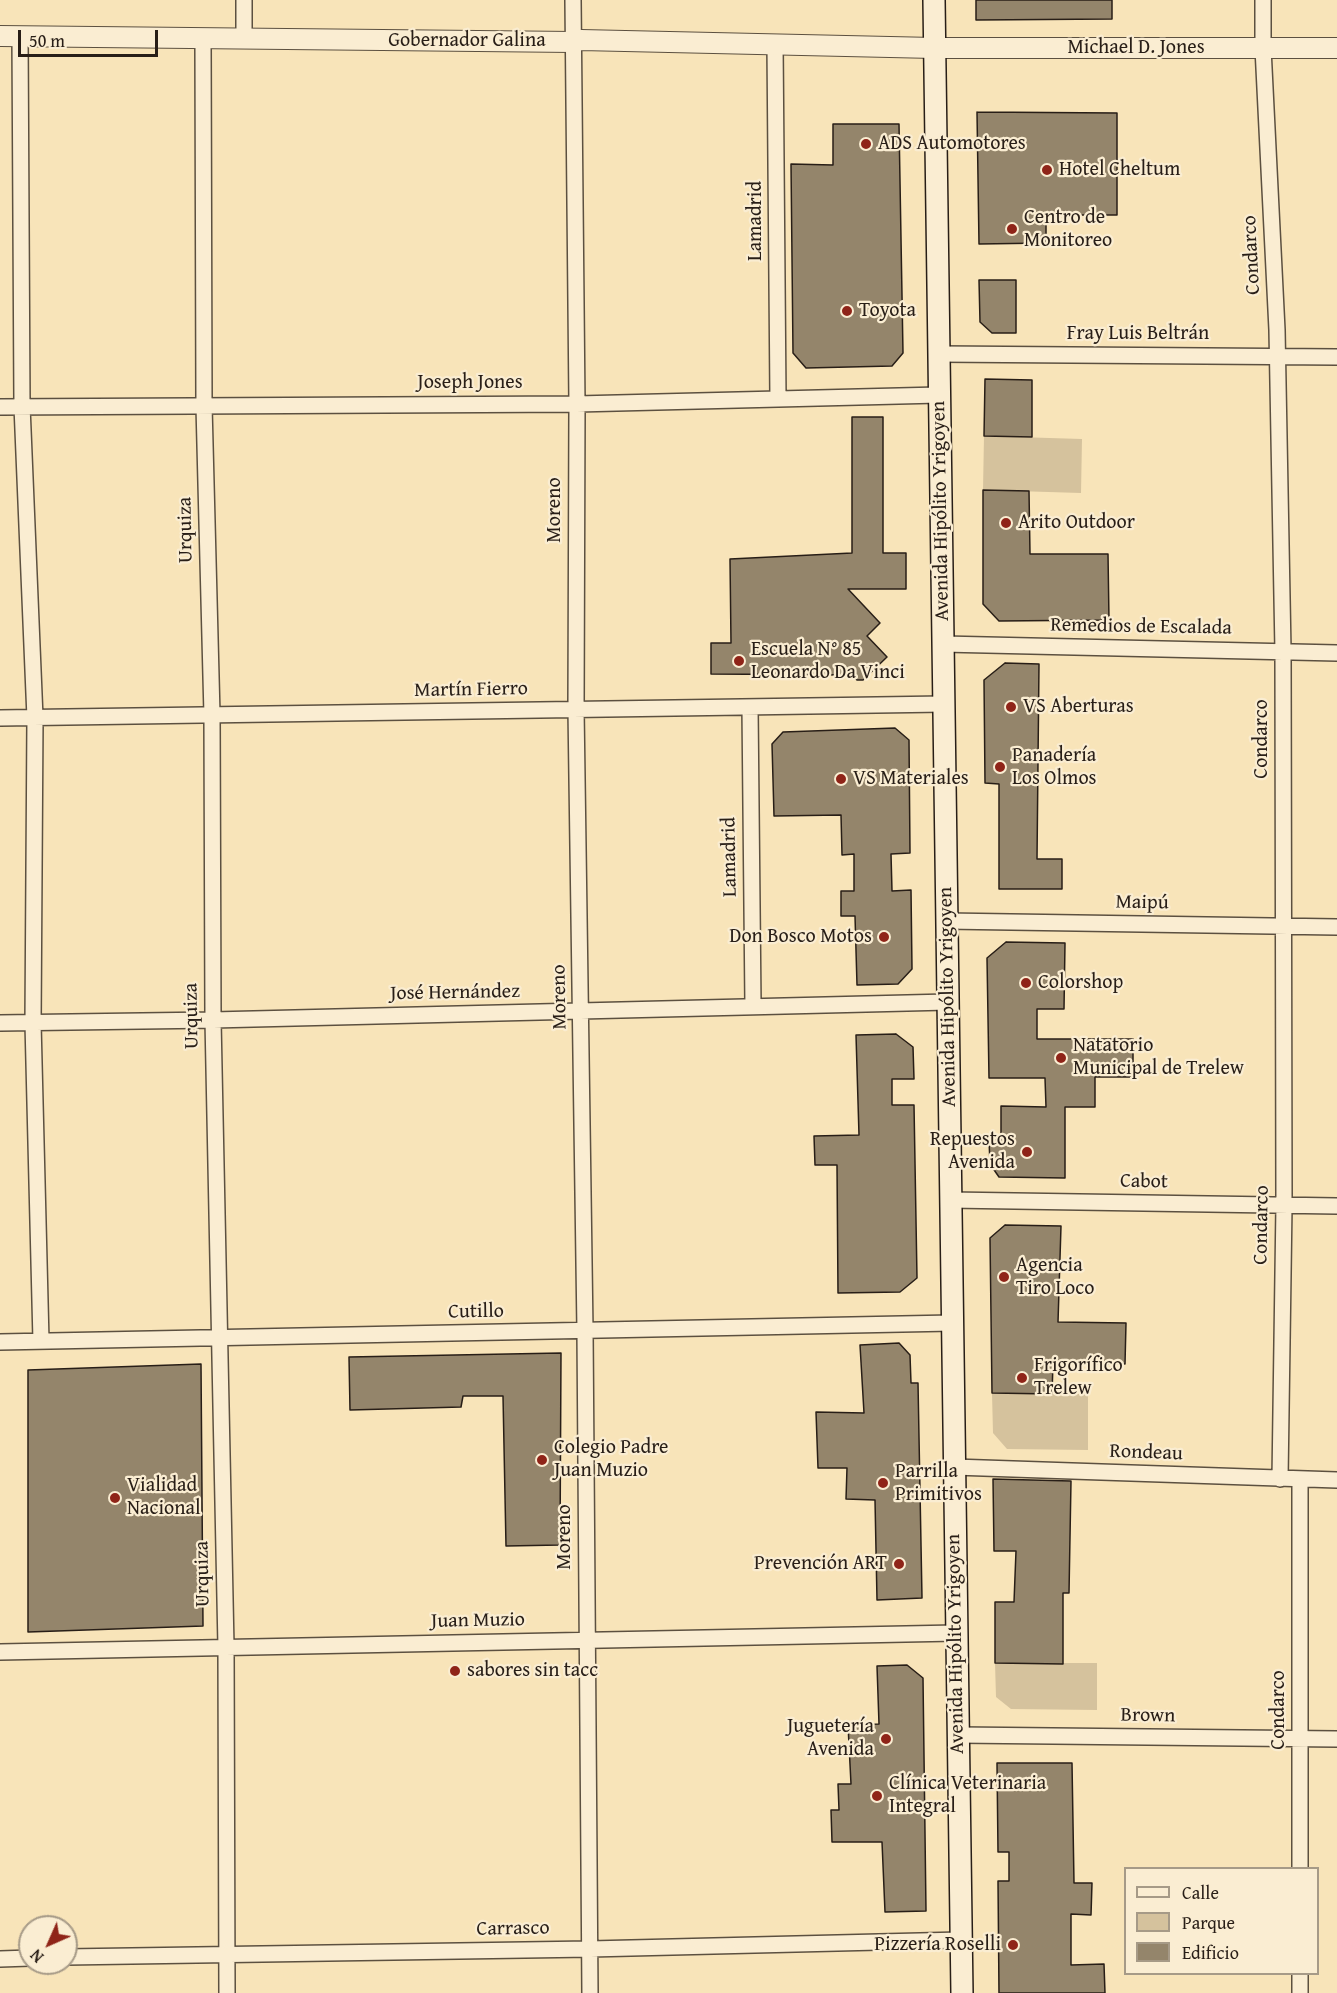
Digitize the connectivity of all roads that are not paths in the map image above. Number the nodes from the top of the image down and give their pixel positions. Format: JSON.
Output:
{"nodes":[{"id":1,"x":243,"y":0,"type":"edge"},
{"id":2,"x":573,"y":0,"type":"edge"},
{"id":3,"x":933,"y":0,"type":"edge"},
{"id":4,"x":1263,"y":0,"type":"edge"},
{"id":5,"x":10,"y":36,"type":"edge"},
{"id":6,"x":203,"y":39,"type":"junction"},
{"id":7,"x":244,"y":39,"type":"junction"},
{"id":8,"x":573,"y":42,"type":"junction"},
{"id":9,"x":776,"y":44,"type":"junction"},
{"id":10,"x":934,"y":48,"type":"junction"},
{"id":11,"x":1263,"y":48,"type":"junction"},
{"id":12,"x":1337,"y":48,"type":"edge"},
{"id":13,"x":939,"y":354,"type":"junction"},
{"id":14,"x":1277,"y":355,"type":"junction"},
{"id":15,"x":1337,"y":357,"type":"edge"},
{"id":16,"x":939,"y":395,"type":"junction"},
{"id":17,"x":778,"y":399,"type":"junction"},
{"id":18,"x":577,"y":404,"type":"junction"},
{"id":19,"x":22,"y":406,"type":"junction"},
{"id":20,"x":204,"y":406,"type":"junction"},
{"id":21,"x":0,"y":407,"type":"edge"},
{"id":22,"x":943,"y":644,"type":"junction"},
{"id":23,"x":1283,"y":651,"type":"junction"},
{"id":24,"x":1337,"y":653,"type":"edge"},
{"id":25,"x":944,"y":704,"type":"junction"},
{"id":26,"x":750,"y":707,"type":"junction"},
{"id":27,"x":576,"y":709,"type":"junction"},
{"id":28,"x":212,"y":715,"type":"junction"},
{"id":29,"x":0,"y":718,"type":"edge"},
{"id":30,"x":35,"y":718,"type":"junction"},
{"id":31,"x":946,"y":921,"type":"junction"},
{"id":32,"x":1282,"y":926,"type":"junction"},
{"id":33,"x":1337,"y":927,"type":"edge"},
{"id":34,"x":948,"y":1002,"type":"junction"},
{"id":35,"x":753,"y":1006,"type":"junction"},
{"id":36,"x":581,"y":1011,"type":"junction"},
{"id":37,"x":213,"y":1020,"type":"junction"},
{"id":38,"x":0,"y":1023,"type":"edge"},
{"id":39,"x":33,"y":1023,"type":"junction"},
{"id":40,"x":950,"y":1200,"type":"junction"},
{"id":41,"x":1284,"y":1205,"type":"junction"},
{"id":42,"x":1337,"y":1206,"type":"edge"},
{"id":43,"x":952,"y":1323,"type":"junction"},
{"id":44,"x":585,"y":1331,"type":"junction"},
{"id":45,"x":219,"y":1338,"type":"junction"},
{"id":46,"x":41,"y":1341,"type":"junction"},
{"id":47,"x":0,"y":1342,"type":"edge"},
{"id":48,"x":954,"y":1467,"type":"junction"},
{"id":49,"x":1280,"y":1479,"type":"junction"},
{"id":50,"x":1300,"y":1479,"type":"junction"},
{"id":51,"x":1337,"y":1480,"type":"edge"},
{"id":52,"x":957,"y":1633,"type":"junction"},
{"id":53,"x":587,"y":1640,"type":"junction"},
{"id":54,"x":226,"y":1647,"type":"junction"},
{"id":55,"x":0,"y":1652,"type":"edge"},
{"id":56,"x":958,"y":1735,"type":"junction"},
{"id":57,"x":1300,"y":1739,"type":"junction"},
{"id":58,"x":1337,"y":1739,"type":"edge"},
{"id":59,"x":1300,"y":1867,"type":"edge"},
{"id":60,"x":960,"y":1940,"type":"junction"},
{"id":61,"x":590,"y":1949,"type":"junction"},
{"id":62,"x":228,"y":1954,"type":"junction"},
{"id":63,"x":78,"y":1957,"type":"edge"},
{"id":64,"x":18,"y":1958,"type":"edge"},
{"id":65,"x":0,"y":1959,"type":"edge"},
{"id":66,"x":1300,"y":1975,"type":"edge"},
{"id":67,"x":227,"y":1993,"type":"edge"},
{"id":68,"x":590,"y":1993,"type":"edge"},
{"id":69,"x":962,"y":1993,"type":"edge"},
{"id":70,"x":1300,"y":1993,"type":"edge"}],
"edges":[{"from":1,"to":7,"type":"street"},
{"from":2,"to":8,"type":"street","name":"Moreno"},
{"from":3,"to":10,"type":"main road","name":"Avenida Hipólito Yrigoyen"},
{"from":4,"to":11,"type":"street","name":"Condarco"},
{"from":5,"to":6,"type":"street","name":"Gobernador Galina"},
{"from":5,"to":19,"type":"street"},
{"from":6,"to":7,"type":"street","name":"Gobernador Galina"},
{"from":6,"to":20,"type":"street","name":"Urquiza"},
{"from":7,"to":8,"type":"street","name":"Gobernador Galina"},
{"from":8,"to":9,"type":"street","name":"Gobernador Galina"},
{"from":8,"to":18,"type":"street","name":"Moreno"},
{"from":9,"to":10,"type":"street","name":"Gobernador Galina"},
{"from":9,"to":17,"type":"street","name":"Lamadrid"},
{"from":10,"to":11,"type":"street","name":"Michael D. Jones"},
{"from":10,"to":13,"type":"main road","name":"Avenida Hipólito Yrigoyen"},
{"from":11,"to":12,"type":"street","name":"Michael D. Jones"},
{"from":11,"to":14,"type":"street","name":"Condarco"},
{"from":13,"to":14,"type":"street","name":"Fray Luis Beltrán"},
{"from":13,"to":16,"type":"main road","name":"Avenida Hipólito Yrigoyen"},
{"from":14,"to":15,"type":"street","name":"Fray Luis Beltrán"},
{"from":14,"to":23,"type":"street","name":"Condarco"},
{"from":16,"to":17,"type":"street","name":"Joseph Jones"},
{"from":16,"to":22,"type":"main road","name":"Avenida Hipólito Yrigoyen"},
{"from":17,"to":18,"type":"street","name":"Joseph Jones"},
{"from":18,"to":20,"type":"street","name":"Joseph Jones"},
{"from":18,"to":27,"type":"street","name":"Moreno"},
{"from":19,"to":20,"type":"street","name":"Joseph Jones"},
{"from":19,"to":21,"type":"street","name":"Joseph Jones"},
{"from":19,"to":30,"type":"street"},
{"from":20,"to":28,"type":"street","name":"Urquiza"},
{"from":22,"to":23,"type":"street","name":"Remedios de Escalada"},
{"from":22,"to":25,"type":"main road","name":"Avenida Hipólito Yrigoyen"},
{"from":23,"to":24,"type":"street","name":"Remedios de Escalada"},
{"from":23,"to":32,"type":"street","name":"Condarco"},
{"from":25,"to":26,"type":"street","name":"Martín Fierro"},
{"from":25,"to":31,"type":"main road","name":"Avenida Hipólito Yrigoyen"},
{"from":26,"to":27,"type":"street","name":"Martín Fierro"},
{"from":26,"to":35,"type":"street","name":"Lamadrid"},
{"from":27,"to":28,"type":"street","name":"Martín Fierro"},
{"from":27,"to":36,"type":"street","name":"Moreno"},
{"from":28,"to":30,"type":"street","name":"Martín Fierro"},
{"from":28,"to":37,"type":"street","name":"Urquiza"},
{"from":29,"to":30,"type":"street","name":"Martín Fierro"},
{"from":30,"to":39,"type":"street"},
{"from":31,"to":32,"type":"street","name":"Maipú"},
{"from":31,"to":34,"type":"main road","name":"Avenida Hipólito Yrigoyen"},
{"from":32,"to":33,"type":"street","name":"Maipú"},
{"from":32,"to":41,"type":"street","name":"Condarco"},
{"from":34,"to":35,"type":"street","name":"José Hernández"},
{"from":34,"to":40,"type":"main road","name":"Avenida Hipólito Yrigoyen"},
{"from":35,"to":36,"type":"street","name":"José Hernández"},
{"from":36,"to":37,"type":"street","name":"José Hernández"},
{"from":36,"to":44,"type":"street","name":"Moreno"},
{"from":37,"to":39,"type":"street","name":"José Hernández"},
{"from":37,"to":45,"type":"street","name":"Urquiza"},
{"from":38,"to":39,"type":"street","name":"José Hernández"},
{"from":39,"to":46,"type":"street"},
{"from":40,"to":41,"type":"street","name":"Cabot"},
{"from":40,"to":43,"type":"main road","name":"Avenida Hipólito Yrigoyen"},
{"from":41,"to":42,"type":"street","name":"Cabot"},
{"from":41,"to":49,"type":"street","name":"Condarco"},
{"from":43,"to":44,"type":"street","name":"Cutillo"},
{"from":43,"to":48,"type":"main road","name":"Avenida Hipólito Yrigoyen"},
{"from":44,"to":45,"type":"street","name":"Cutillo"},
{"from":44,"to":53,"type":"street","name":"Moreno"},
{"from":45,"to":46,"type":"street","name":"Cutillo"},
{"from":45,"to":54,"type":"street","name":"Urquiza"},
{"from":46,"to":47,"type":"street","name":"Cutillo"},
{"from":48,"to":49,"type":"street","name":"Rondeau"},
{"from":48,"to":52,"type":"main road","name":"Avenida Hipólito Yrigoyen"},
{"from":49,"to":50,"type":"street","name":"Rondeau"},
{"from":50,"to":51,"type":"street","name":"Rondeau"},
{"from":50,"to":57,"type":"street","name":"Condarco"},
{"from":52,"to":53,"type":"street","name":"Juan Muzio"},
{"from":52,"to":56,"type":"main road","name":"Avenida Hipólito Yrigoyen"},
{"from":53,"to":54,"type":"street","name":"Juan Muzio"},
{"from":53,"to":61,"type":"street","name":"Moreno"},
{"from":54,"to":55,"type":"street","name":"Juan Muzio"},
{"from":54,"to":62,"type":"street","name":"Urquiza"},
{"from":56,"to":57,"type":"street","name":"Brown"},
{"from":56,"to":60,"type":"main road","name":"Avenida Hipólito Yrigoyen"},
{"from":57,"to":58,"type":"street","name":"Brown"},
{"from":57,"to":59,"type":"street","name":"Condarco"},
{"from":60,"to":61,"type":"street","name":"Carrasco"},
{"from":60,"to":69,"type":"main road","name":"Avenida Hipólito Yrigoyen"},
{"from":61,"to":62,"type":"street","name":"Carrasco"},
{"from":61,"to":68,"type":"street","name":"Moreno"},
{"from":62,"to":63,"type":"street","name":"Carrasco"},
{"from":62,"to":67,"type":"street","name":"Urquiza"},
{"from":64,"to":65,"type":"street"},
{"from":66,"to":70,"type":"street"}]}
